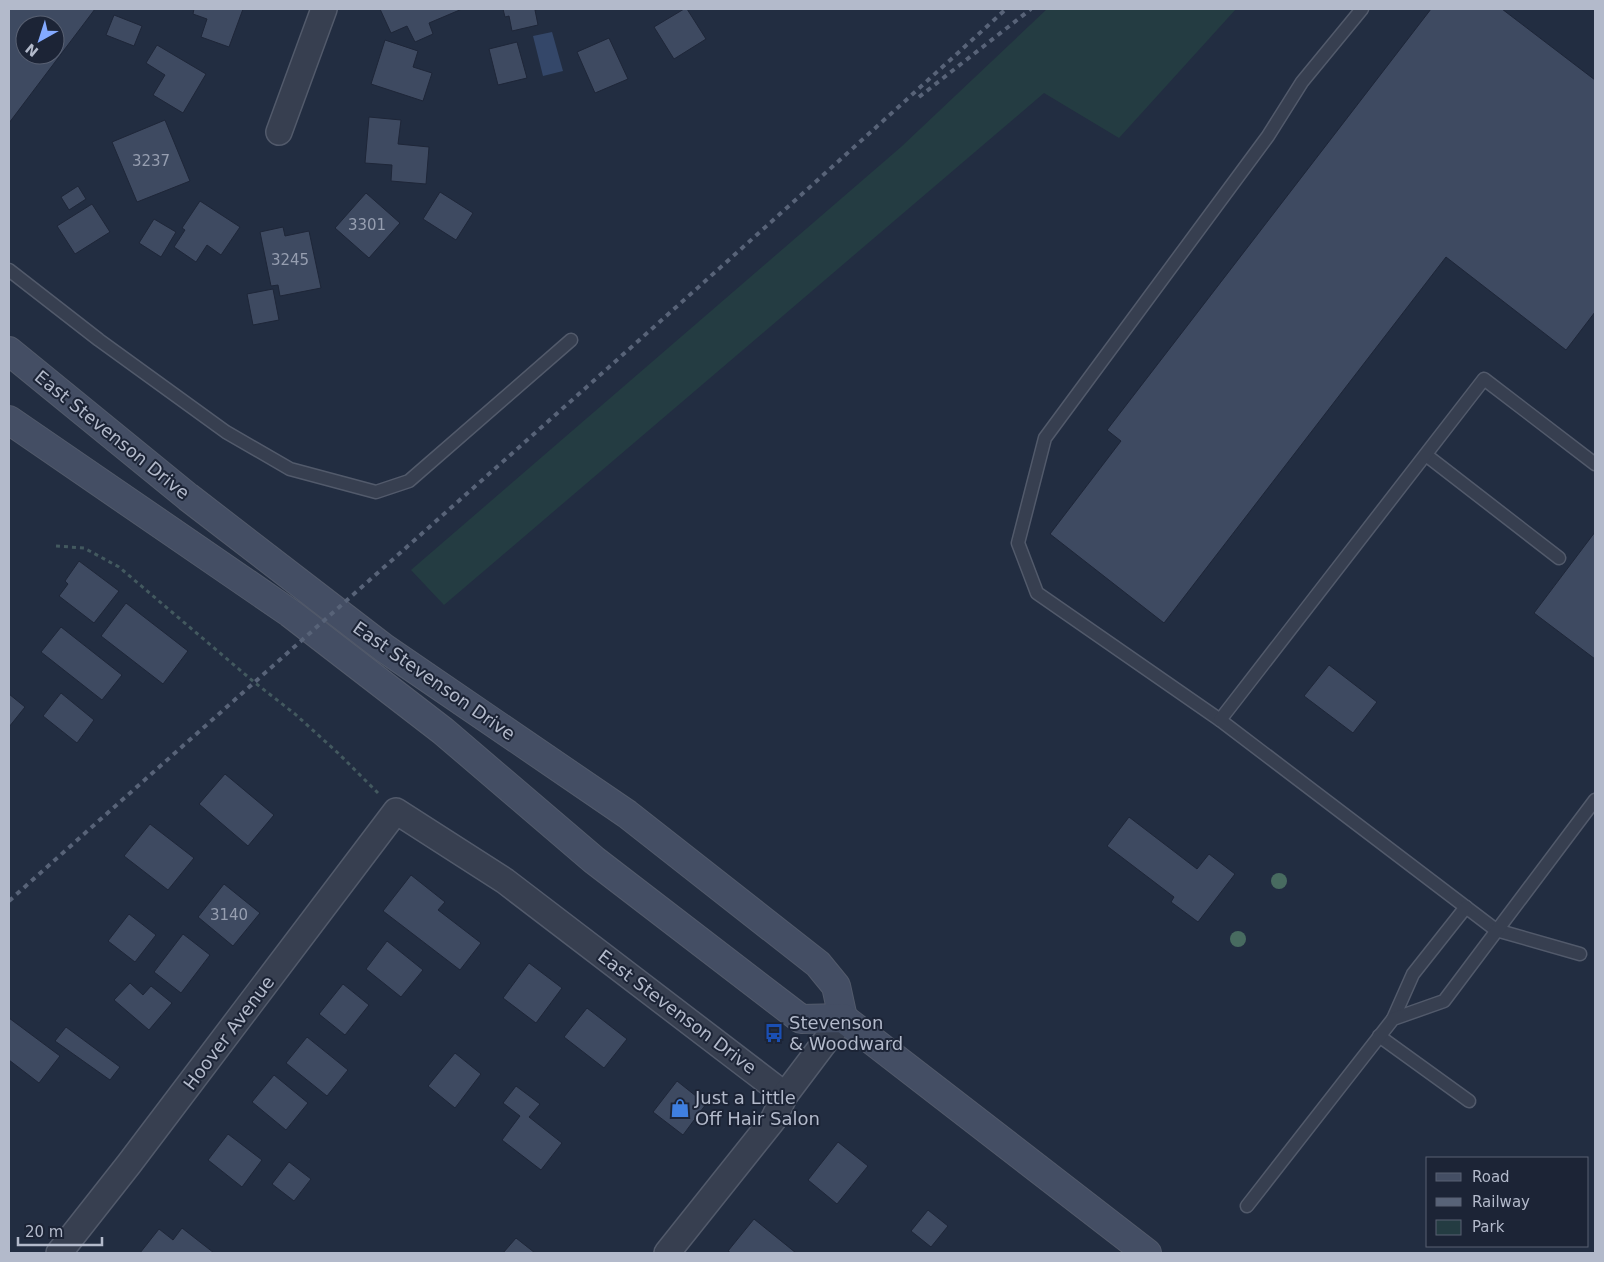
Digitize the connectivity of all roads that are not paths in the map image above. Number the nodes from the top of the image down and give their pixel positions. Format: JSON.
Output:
{"nodes":[{"id":1,"x":324,"y":9,"type":"edge"},
{"id":2,"x":1362,"y":9,"type":"edge"},
{"id":3,"x":279,"y":132,"type":"dead end"},
{"id":4,"x":9,"y":270,"type":"edge"},
{"id":5,"x":571,"y":340,"type":"dead end"},
{"id":6,"x":9,"y":351,"type":"edge"},
{"id":7,"x":9,"y":420,"type":"edge"},
{"id":8,"x":1426,"y":455,"type":"junction"},
{"id":9,"x":1595,"y":464,"type":"edge"},
{"id":10,"x":1559,"y":558,"type":"dead end"},
{"id":11,"x":1220,"y":720,"type":"junction"},
{"id":12,"x":1595,"y":800,"type":"edge"},
{"id":13,"x":396,"y":811,"type":"joint"},
{"id":14,"x":1466,"y":907,"type":"junction"},
{"id":15,"x":1496,"y":930,"type":"junction"},
{"id":16,"x":1580,"y":954,"type":"dead end"},
{"id":17,"x":843,"y":1018,"type":"junction"},
{"id":18,"x":1393,"y":1019,"type":"junction"},
{"id":19,"x":1380,"y":1036,"type":"junction"},
{"id":20,"x":785,"y":1095,"type":"junction"},
{"id":21,"x":1469,"y":1101,"type":"dead end"},
{"id":22,"x":1247,"y":1206,"type":"dead end"},
{"id":23,"x":60,"y":1253,"type":"edge"},
{"id":24,"x":667,"y":1253,"type":"edge"},
{"id":25,"x":1147,"y":1253,"type":"edge"}],
"edges":[{"from":1,"to":3,"type":"street"},
{"from":2,"to":11,"type":"lane"},
{"from":4,"to":5,"type":"lane"},
{"from":6,"to":17,"type":"main road","name":"East Stevenson Drive"},
{"from":7,"to":17,"type":"main road","name":"East Stevenson Drive"},
{"from":8,"to":9,"type":"lane"},
{"from":8,"to":10,"type":"lane"},
{"from":8,"to":11,"type":"lane"},
{"from":11,"to":14,"type":"lane"},
{"from":12,"to":15,"type":"lane"},
{"from":13,"to":20,"type":"street","name":"East Stevenson Drive"},
{"from":13,"to":23,"type":"street","name":"Hoover Avenue"},
{"from":14,"to":15,"type":"lane"},
{"from":14,"to":18,"type":"lane"},
{"from":15,"to":16,"type":"lane"},
{"from":15,"to":18,"type":"lane"},
{"from":17,"to":20,"type":"street"},
{"from":17,"to":25,"type":"main road"},
{"from":18,"to":19,"type":"lane"},
{"from":19,"to":21,"type":"lane"},
{"from":19,"to":22,"type":"lane"},
{"from":20,"to":24,"type":"street"}]}
